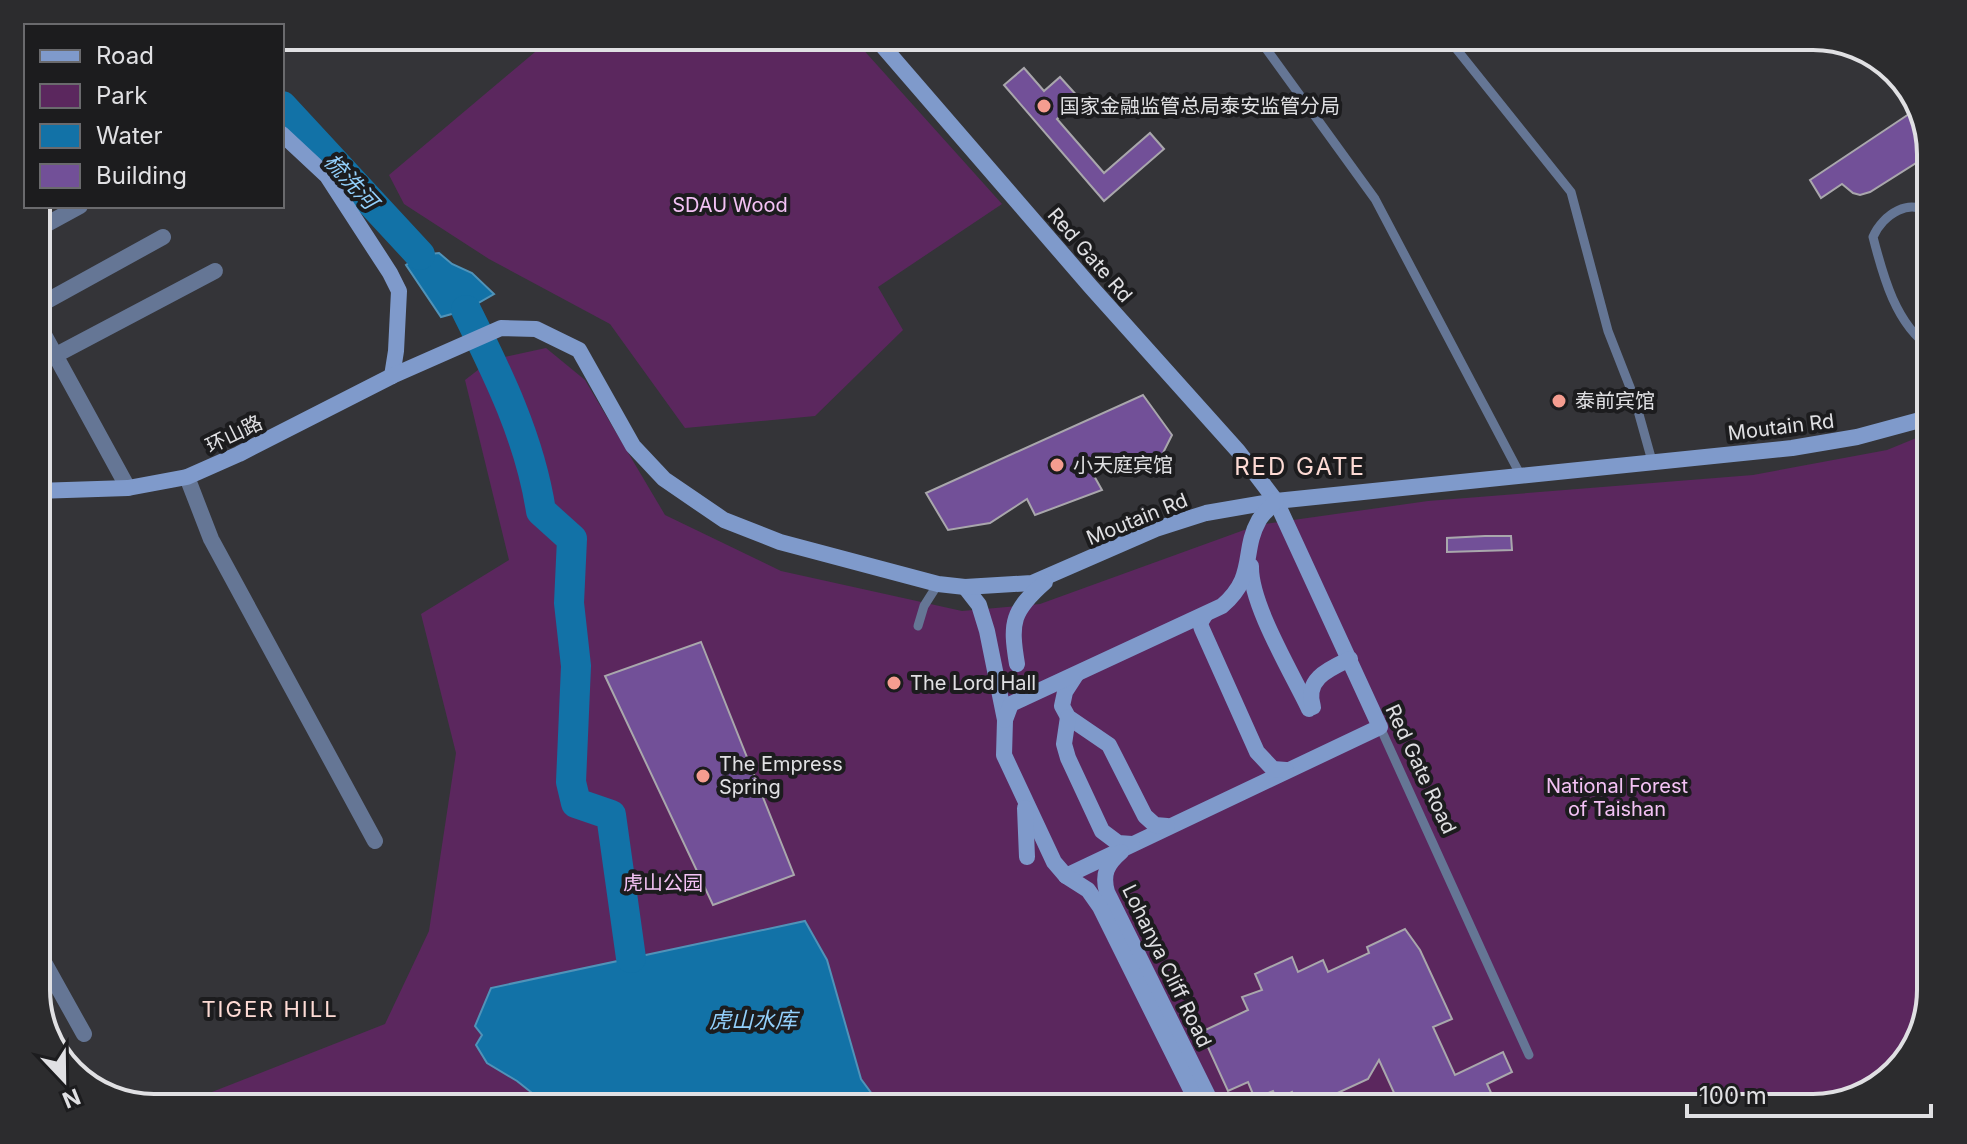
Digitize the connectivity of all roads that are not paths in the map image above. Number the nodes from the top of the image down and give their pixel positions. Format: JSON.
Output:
{"nodes":[{"id":1,"x":886,"y":50,"type":"edge"},
{"id":2,"x":1267,"y":50,"type":"edge"},
{"id":3,"x":1457,"y":50,"type":"edge"},
{"id":4,"x":284,"y":136,"type":"edge"},
{"id":5,"x":1917,"y":207,"type":"edge"},
{"id":6,"x":76,"y":208,"type":"edge"},
{"id":7,"x":50,"y":222,"type":"edge"},
{"id":8,"x":163,"y":237,"type":"dead end"},
{"id":9,"x":215,"y":271,"type":"dead end"},
{"id":10,"x":50,"y":299,"type":"edge"},
{"id":11,"x":501,"y":328,"type":"joint"},
{"id":12,"x":1917,"y":337,"type":"edge"},
{"id":13,"x":50,"y":344,"type":"edge"},
{"id":14,"x":56,"y":355,"type":"junction"},
{"id":15,"x":392,"y":376,"type":"junction"},
{"id":16,"x":1917,"y":421,"type":"edge"},
{"id":17,"x":1652,"y":461,"type":"junction"},
{"id":18,"x":1521,"y":476,"type":"junction"},
{"id":19,"x":187,"y":477,"type":"junction"},
{"id":20,"x":128,"y":488,"type":"junction"},
{"id":21,"x":50,"y":491,"type":"edge"},
{"id":22,"x":1276,"y":501,"type":"junction"},
{"id":23,"x":1251,"y":553,"type":"junction"},
{"id":24,"x":1056,"y":574,"type":"junction"},
{"id":25,"x":938,"y":584,"type":"junction"},
{"id":26,"x":965,"y":587,"type":"junction"},
{"id":27,"x":1205,"y":615,"type":"junction"},
{"id":28,"x":918,"y":626,"type":"dead end"},
{"id":29,"x":1350,"y":659,"type":"junction"},
{"id":30,"x":1017,"y":664,"type":"dead end"},
{"id":31,"x":1076,"y":675,"type":"junction"},
{"id":32,"x":1068,"y":717,"type":"junction"},
{"id":33,"x":1005,"y":720,"type":"junction"},
{"id":34,"x":1380,"y":727,"type":"junction"},
{"id":35,"x":1286,"y":770,"type":"junction"},
{"id":36,"x":1023,"y":795,"type":"junction"},
{"id":37,"x":1167,"y":826,"type":"junction"},
{"id":38,"x":375,"y":841,"type":"dead end"},
{"id":39,"x":1132,"y":844,"type":"junction"},
{"id":40,"x":1027,"y":857,"type":"dead end"},
{"id":41,"x":1066,"y":876,"type":"junction"},
{"id":42,"x":50,"y":973,"type":"edge"},
{"id":43,"x":84,"y":1034,"type":"dead end"},
{"id":44,"x":1529,"y":1055,"type":"dead end"},
{"id":45,"x":1193,"y":1094,"type":"edge"},
{"id":46,"x":1207,"y":1094,"type":"edge"}],
"edges":[{"from":1,"to":22,"type":"street","name":"Red Gate Rd"},
{"from":2,"to":18,"type":"lane"},
{"from":3,"to":17,"type":"lane"},
{"from":4,"to":15,"type":"street"},
{"from":5,"to":12,"type":"lane"},
{"from":6,"to":7,"type":"street"},
{"from":8,"to":10,"type":"street"},
{"from":9,"to":14,"type":"street"},
{"from":11,"to":15,"type":"street","name":"环山路"},
{"from":11,"to":25,"type":"street","name":"Moutain Rd"},
{"from":13,"to":14,"type":"street"},
{"from":14,"to":20,"type":"street"},
{"from":15,"to":19,"type":"street","name":"环山路"},
{"from":16,"to":17,"type":"street","name":"Moutain Rd"},
{"from":17,"to":18,"type":"street","name":"Moutain Rd"},
{"from":18,"to":22,"type":"street","name":"Moutain Rd"},
{"from":19,"to":20,"type":"street","name":"环山路"},
{"from":19,"to":38,"type":"street"},
{"from":20,"to":21,"type":"street","name":"环山路"},
{"from":22,"to":23,"type":"street"},
{"from":22,"to":24,"type":"street","name":"Moutain Rd"},
{"from":22,"to":29,"type":"street","name":"Red Gate Road"},
{"from":23,"to":27,"type":"street"},
{"from":23,"to":29,"type":"street"},
{"from":24,"to":26,"type":"street","name":"Moutain Rd"},
{"from":24,"to":30,"type":"street"},
{"from":25,"to":26,"type":"street","name":"Moutain Rd"},
{"from":25,"to":28,"type":"lane"},
{"from":26,"to":33,"type":"street","name":"Lohanya Cliff Road"},
{"from":27,"to":31,"type":"street"},
{"from":27,"to":35,"type":"street"},
{"from":29,"to":34,"type":"street","name":"Red Gate Road"},
{"from":31,"to":32,"type":"street"},
{"from":31,"to":33,"type":"street"},
{"from":32,"to":37,"type":"street"},
{"from":32,"to":39,"type":"street"},
{"from":33,"to":36,"type":"street","name":"Lohanya Cliff Road"},
{"from":34,"to":35,"type":"street"},
{"from":34,"to":44,"type":"lane","name":"Red Gate Road"},
{"from":35,"to":37,"type":"street"},
{"from":36,"to":40,"type":"street"},
{"from":36,"to":41,"type":"street","name":"Lohanya Cliff Road"},
{"from":37,"to":39,"type":"street"},
{"from":39,"to":41,"type":"street"},
{"from":39,"to":46,"type":"street","name":"Lohanya Cliff Road"},
{"from":41,"to":45,"type":"street","name":"Lohanya Cliff Road"},
{"from":42,"to":43,"type":"street"}]}
